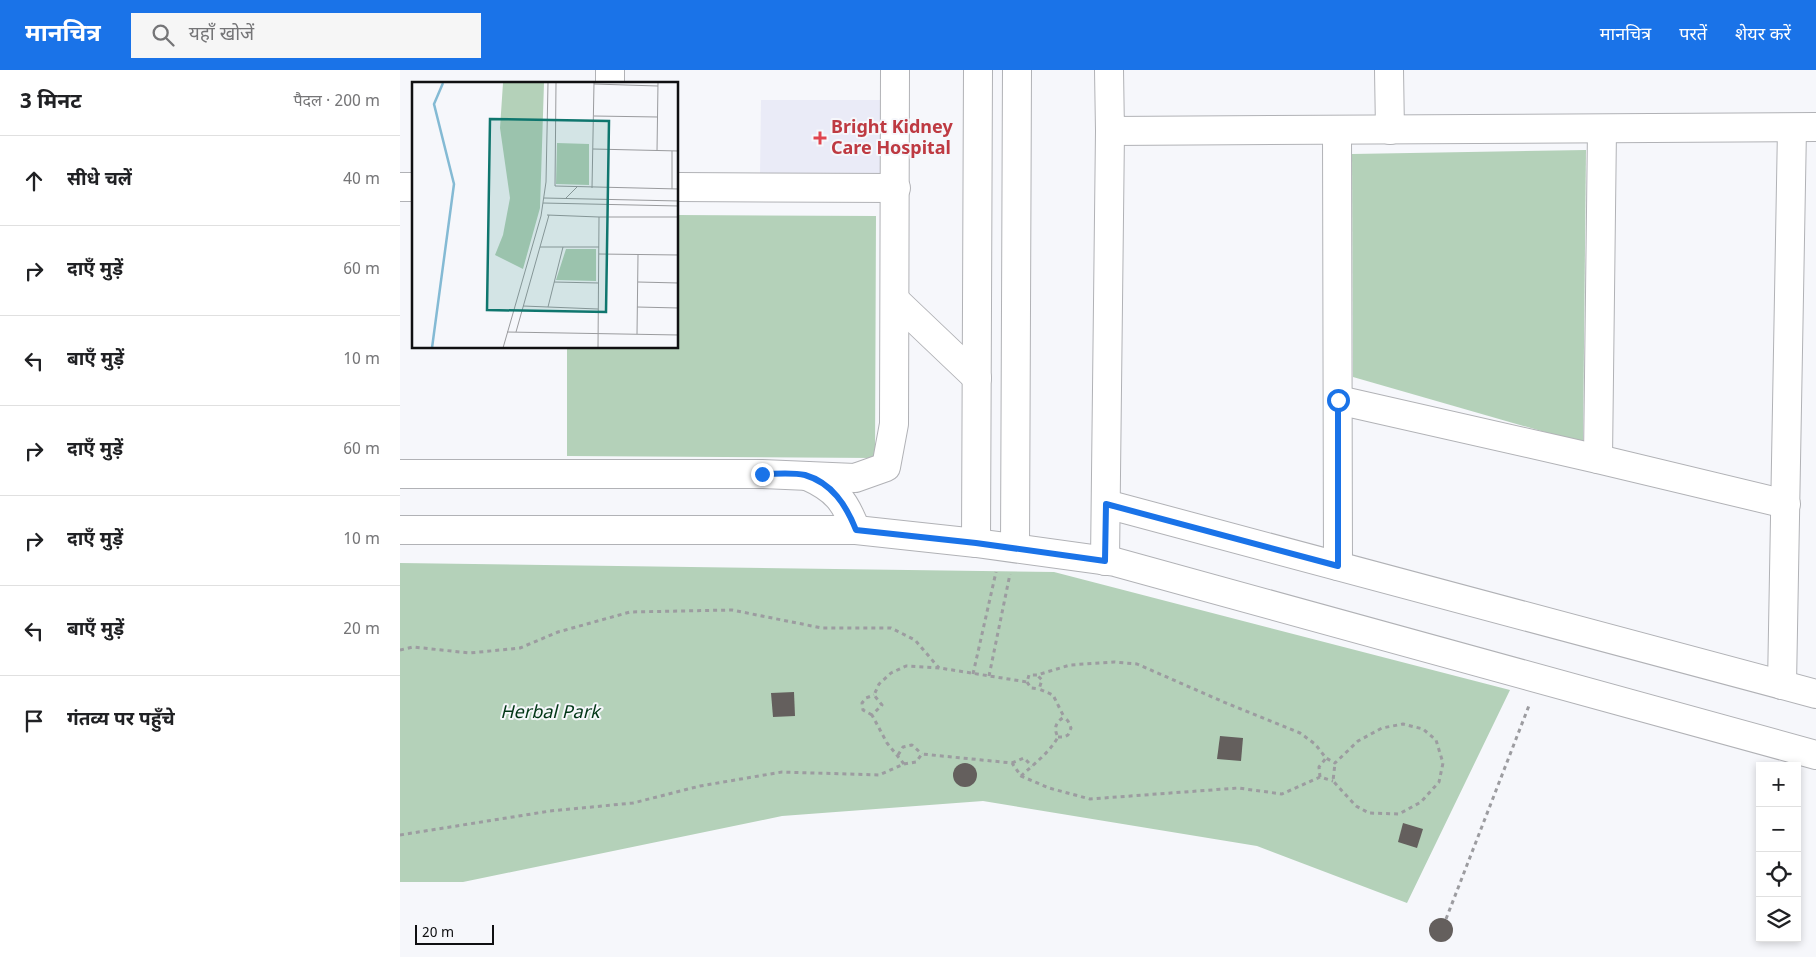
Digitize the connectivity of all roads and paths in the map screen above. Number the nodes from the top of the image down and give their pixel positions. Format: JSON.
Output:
{"nodes":[{"id":1,"x":895,"y":70,"type":"edge"},
{"id":2,"x":978,"y":70,"type":"edge"},
{"id":3,"x":1017,"y":70,"type":"edge"},
{"id":4,"x":1109,"y":70,"type":"edge"},
{"id":5,"x":1389,"y":70,"type":"edge"},
{"id":6,"x":1804,"y":127,"type":"edge"},
{"id":7,"x":1602,"y":129,"type":"junction"},
{"id":8,"x":1337,"y":130,"type":"junction"},
{"id":9,"x":1390,"y":130,"type":"junction"},
{"id":10,"x":1110,"y":132,"type":"junction"},
{"id":11,"x":679,"y":187,"type":"edge"},
{"id":12,"x":896,"y":188,"type":"junction"},
{"id":13,"x":895,"y":300,"type":"junction"},
{"id":14,"x":977,"y":378,"type":"junction"},
{"id":15,"x":1338,"y":400,"type":"junction"},
{"id":16,"x":1598,"y":459,"type":"junction"},
{"id":17,"x":400,"y":474,"type":"edge"},
{"id":18,"x":804,"y":475,"type":"junction"},
{"id":19,"x":1106,"y":504,"type":"junction"},
{"id":20,"x":1786,"y":504,"type":"junction"},
{"id":21,"x":400,"y":530,"type":"edge"},
{"id":22,"x":856,"y":530,"type":"junction"},
{"id":23,"x":997,"y":546,"type":"junction"},
{"id":24,"x":1105,"y":561,"type":"junction"},
{"id":25,"x":1338,"y":566,"type":"junction"},
{"id":26,"x":400,"y":650,"type":"edge"},
{"id":27,"x":940,"y":668,"type":"junction"},
{"id":28,"x":972,"y":674,"type":"junction"},
{"id":29,"x":1037,"y":675,"type":"junction"},
{"id":30,"x":989,"y":676,"type":"junction"},
{"id":31,"x":1539,"y":679,"type":"junction"},
{"id":32,"x":1028,"y":682,"type":"junction"},
{"id":33,"x":1782,"y":685,"type":"junction"},
{"id":34,"x":1039,"y":689,"type":"junction"},
{"id":35,"x":1816,"y":694,"type":"edge"},
{"id":36,"x":874,"y":695,"type":"junction"},
{"id":37,"x":872,"y":715,"type":"junction"},
{"id":38,"x":1064,"y":717,"type":"junction"},
{"id":39,"x":1058,"y":737,"type":"junction"},
{"id":40,"x":922,"y":754,"type":"junction"},
{"id":41,"x":898,"y":755,"type":"junction"},
{"id":42,"x":1816,"y":755,"type":"edge"},
{"id":43,"x":1326,"y":758,"type":"junction"},
{"id":44,"x":1012,"y":763,"type":"junction"},
{"id":45,"x":1335,"y":763,"type":"junction"},
{"id":46,"x":904,"y":764,"type":"junction"},
{"id":47,"x":1032,"y":766,"type":"junction"},
{"id":48,"x":1021,"y":776,"type":"junction"},
{"id":49,"x":1320,"y":777,"type":"junction"},
{"id":50,"x":1333,"y":781,"type":"junction"},
{"id":51,"x":400,"y":835,"type":"edge"},
{"id":52,"x":1446,"y":919,"type":"dead end"}],
"edges":[{"from":1,"to":12,"type":"street"},
{"from":2,"to":14,"type":"street"},
{"from":3,"to":23,"type":"street"},
{"from":4,"to":10,"type":"street"},
{"from":5,"to":9,"type":"street"},
{"from":6,"to":7,"type":"street"},
{"from":6,"to":20,"type":"street"},
{"from":7,"to":9,"type":"street"},
{"from":7,"to":16,"type":"street"},
{"from":8,"to":9,"type":"street"},
{"from":8,"to":10,"type":"street"},
{"from":8,"to":15,"type":"street"},
{"from":10,"to":19,"type":"street"},
{"from":11,"to":12,"type":"street"},
{"from":12,"to":13,"type":"street"},
{"from":13,"to":14,"type":"street"},
{"from":13,"to":18,"type":"street"},
{"from":14,"to":23,"type":"street"},
{"from":15,"to":16,"type":"street"},
{"from":15,"to":25,"type":"street"},
{"from":16,"to":20,"type":"street"},
{"from":17,"to":18,"type":"street"},
{"from":18,"to":22,"type":"street"},
{"from":19,"to":24,"type":"street"},
{"from":19,"to":25,"type":"street"},
{"from":20,"to":33,"type":"street"},
{"from":21,"to":22,"type":"street"},
{"from":22,"to":23,"type":"street"},
{"from":23,"to":24,"type":"street"},
{"from":23,"to":28,"type":"path"},
{"from":23,"to":30,"type":"path"},
{"from":24,"to":31,"type":"street"},
{"from":25,"to":33,"type":"street"},
{"from":26,"to":27,"type":"path"},
{"from":27,"to":28,"type":"path"},
{"from":27,"to":36,"type":"path"},
{"from":28,"to":30,"type":"path"},
{"from":29,"to":32,"type":"path"},
{"from":29,"to":34,"type":"path"},
{"from":29,"to":43,"type":"path"},
{"from":30,"to":32,"type":"path"},
{"from":31,"to":42,"type":"street"},
{"from":31,"to":52,"type":"path"},
{"from":32,"to":34,"type":"path"},
{"from":33,"to":35,"type":"street"},
{"from":34,"to":38,"type":"path"},
{"from":36,"to":37,"type":"path"},
{"from":36,"to":37,"type":"path"},
{"from":37,"to":41,"type":"path"},
{"from":38,"to":39,"type":"path"},
{"from":38,"to":39,"type":"path"},
{"from":39,"to":47,"type":"path"},
{"from":40,"to":41,"type":"path"},
{"from":40,"to":44,"type":"path"},
{"from":40,"to":46,"type":"path"},
{"from":41,"to":46,"type":"path"},
{"from":43,"to":45,"type":"path"},
{"from":43,"to":49,"type":"path"},
{"from":44,"to":47,"type":"path"},
{"from":44,"to":48,"type":"path"},
{"from":45,"to":50,"type":"path"},
{"from":45,"to":50,"type":"path"},
{"from":46,"to":51,"type":"path"},
{"from":47,"to":48,"type":"path"},
{"from":48,"to":49,"type":"path"},
{"from":49,"to":50,"type":"path"}]}
